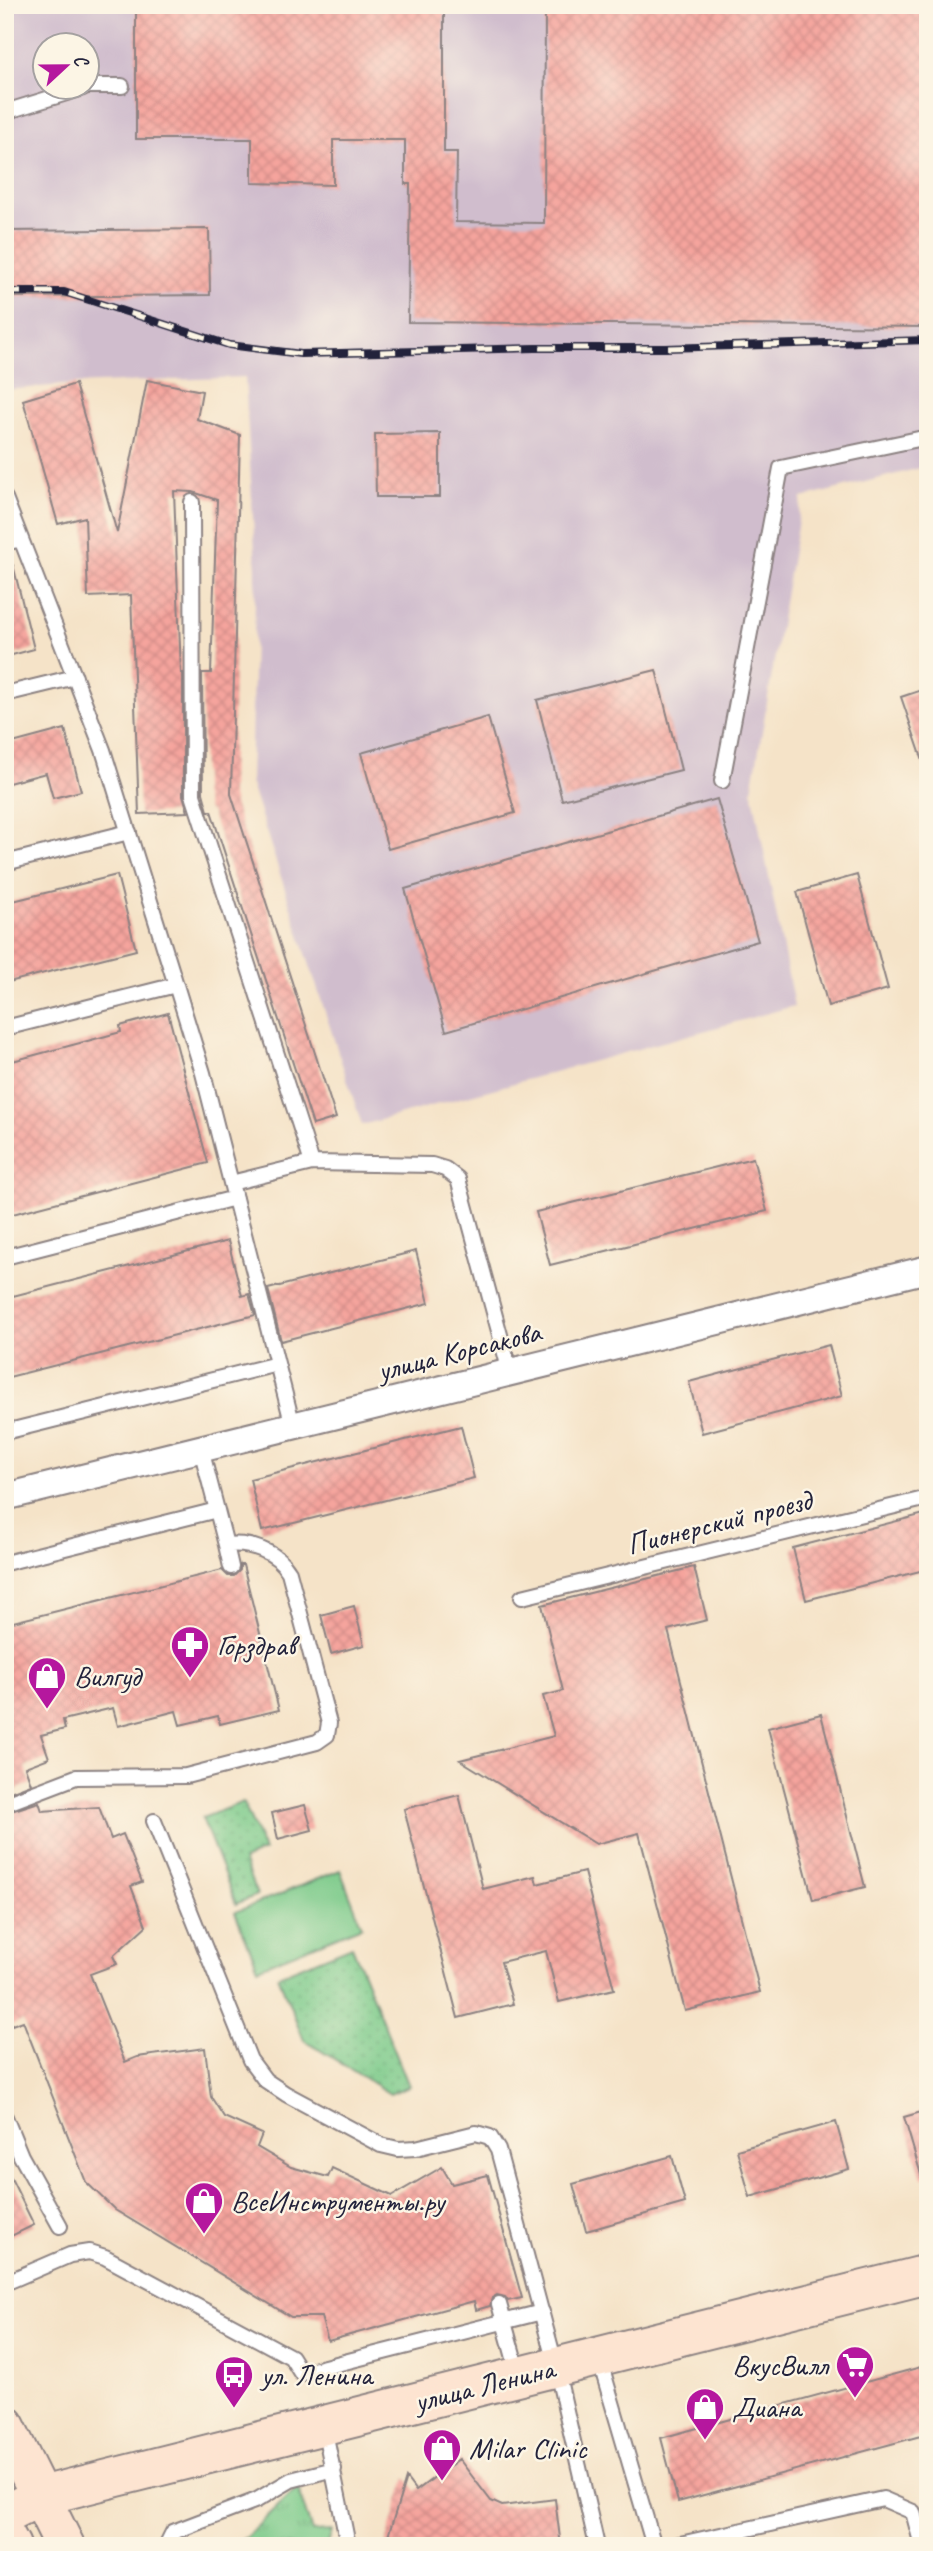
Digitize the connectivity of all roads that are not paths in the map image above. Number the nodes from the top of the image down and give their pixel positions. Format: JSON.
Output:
{"nodes":[{"id":1,"x":122,"y":86,"type":"dead end"},
{"id":2,"x":102,"y":87,"type":"edge"},
{"id":3,"x":37,"y":102,"type":"edge"},
{"id":4,"x":5,"y":112,"type":"edge"},
{"id":5,"x":928,"y":438,"type":"edge"},
{"id":6,"x":5,"y":498,"type":"edge"},
{"id":7,"x":192,"y":502,"type":"dead end"},
{"id":8,"x":21,"y":539,"type":"junction"},
{"id":9,"x":5,"y":543,"type":"edge"},
{"id":10,"x":75,"y":677,"type":"junction"},
{"id":11,"x":5,"y":694,"type":"edge"},
{"id":12,"x":722,"y":781,"type":"dead end"},
{"id":13,"x":129,"y":832,"type":"junction"},
{"id":14,"x":5,"y":863,"type":"edge"},
{"id":15,"x":176,"y":985,"type":"junction"},
{"id":16,"x":5,"y":1028,"type":"edge"},
{"id":17,"x":312,"y":1163,"type":"junction"},
{"id":18,"x":232,"y":1183,"type":"junction"},
{"id":19,"x":235,"y":1198,"type":"junction"},
{"id":20,"x":5,"y":1257,"type":"edge"},
{"id":21,"x":928,"y":1269,"type":"edge"},
{"id":22,"x":277,"y":1364,"type":"junction"},
{"id":23,"x":510,"y":1372,"type":"junction"},
{"id":24,"x":293,"y":1426,"type":"junction"},
{"id":25,"x":5,"y":1432,"type":"edge"},
{"id":26,"x":201,"y":1449,"type":"junction"},
{"id":27,"x":5,"y":1497,"type":"edge"},
{"id":28,"x":928,"y":1498,"type":"edge"},
{"id":29,"x":217,"y":1510,"type":"junction"},
{"id":30,"x":226,"y":1545,"type":"junction"},
{"id":31,"x":5,"y":1563,"type":"edge"},
{"id":32,"x":231,"y":1567,"type":"dead end"},
{"id":33,"x":522,"y":1597,"type":"dead end"},
{"id":34,"x":5,"y":1804,"type":"edge"},
{"id":35,"x":155,"y":1821,"type":"dead end"},
{"id":36,"x":5,"y":2117,"type":"edge"},
{"id":37,"x":60,"y":2226,"type":"dead end"},
{"id":38,"x":928,"y":2274,"type":"edge"},
{"id":39,"x":5,"y":2283,"type":"edge"},
{"id":40,"x":499,"y":2304,"type":"dead end"},
{"id":41,"x":542,"y":2312,"type":"junction"},
{"id":42,"x":504,"y":2322,"type":"junction"},
{"id":43,"x":599,"y":2356,"type":"junction"},
{"id":44,"x":556,"y":2367,"type":"junction"},
{"id":45,"x":519,"y":2376,"type":"junction"},
{"id":46,"x":5,"y":2425,"type":"edge"},
{"id":47,"x":324,"y":2426,"type":"junction"},
{"id":48,"x":334,"y":2469,"type":"junction"},
{"id":49,"x":41,"y":2496,"type":"junction"},
{"id":50,"x":5,"y":2514,"type":"edge"},
{"id":51,"x":5,"y":2535,"type":"edge"},
{"id":52,"x":10,"y":2546,"type":"edge"},
{"id":53,"x":65,"y":2546,"type":"edge"},
{"id":54,"x":166,"y":2546,"type":"edge"},
{"id":55,"x":345,"y":2546,"type":"edge"},
{"id":56,"x":597,"y":2546,"type":"edge"},
{"id":57,"x":654,"y":2546,"type":"edge"},
{"id":58,"x":671,"y":2546,"type":"edge"},
{"id":59,"x":922,"y":2546,"type":"edge"}],
"edges":[{"from":1,"to":2,"type":"lane"},
{"from":3,"to":4,"type":"lane"},
{"from":5,"to":12,"type":"lane"},
{"from":6,"to":8,"type":"lane"},
{"from":7,"to":17,"type":"lane"},
{"from":8,"to":9,"type":"lane"},
{"from":8,"to":10,"type":"lane"},
{"from":10,"to":11,"type":"lane"},
{"from":10,"to":13,"type":"lane"},
{"from":13,"to":14,"type":"lane"},
{"from":13,"to":15,"type":"lane"},
{"from":15,"to":16,"type":"lane"},
{"from":15,"to":18,"type":"lane"},
{"from":17,"to":18,"type":"lane"},
{"from":17,"to":23,"type":"lane"},
{"from":18,"to":19,"type":"lane"},
{"from":19,"to":20,"type":"lane"},
{"from":19,"to":22,"type":"lane"},
{"from":21,"to":23,"type":"street","name":"улица Корсакова"},
{"from":22,"to":24,"type":"lane"},
{"from":22,"to":25,"type":"lane"},
{"from":23,"to":24,"type":"street","name":"улица Корсакова"},
{"from":24,"to":26,"type":"street","name":"улица Корсакова"},
{"from":26,"to":27,"type":"street","name":"улица Корсакова"},
{"from":26,"to":29,"type":"lane"},
{"from":28,"to":33,"type":"lane","name":"Пионерский проезд"},
{"from":29,"to":30,"type":"lane"},
{"from":29,"to":31,"type":"lane"},
{"from":30,"to":32,"type":"lane"},
{"from":30,"to":34,"type":"lane"},
{"from":35,"to":41,"type":"lane"},
{"from":36,"to":37,"type":"lane"},
{"from":38,"to":43,"type":"main road","name":"улица Ленина"},
{"from":39,"to":42,"type":"lane"},
{"from":40,"to":42,"type":"lane"},
{"from":41,"to":42,"type":"lane"},
{"from":41,"to":44,"type":"lane"},
{"from":42,"to":45,"type":"lane"},
{"from":43,"to":44,"type":"main road","name":"улица Ленина"},
{"from":43,"to":57,"type":"lane"},
{"from":44,"to":45,"type":"main road","name":"улица Ленина"},
{"from":44,"to":56,"type":"lane"},
{"from":45,"to":47,"type":"main road","name":"улица Ленина"},
{"from":46,"to":49,"type":"main road"},
{"from":47,"to":48,"type":"lane"},
{"from":47,"to":49,"type":"main road","name":"улица Ленина"},
{"from":48,"to":54,"type":"lane"},
{"from":48,"to":55,"type":"lane"},
{"from":49,"to":50,"type":"main road","name":"улица Ленина"},
{"from":49,"to":53,"type":"main road"},
{"from":51,"to":52,"type":"main road"},
{"from":58,"to":59,"type":"lane"}]}
